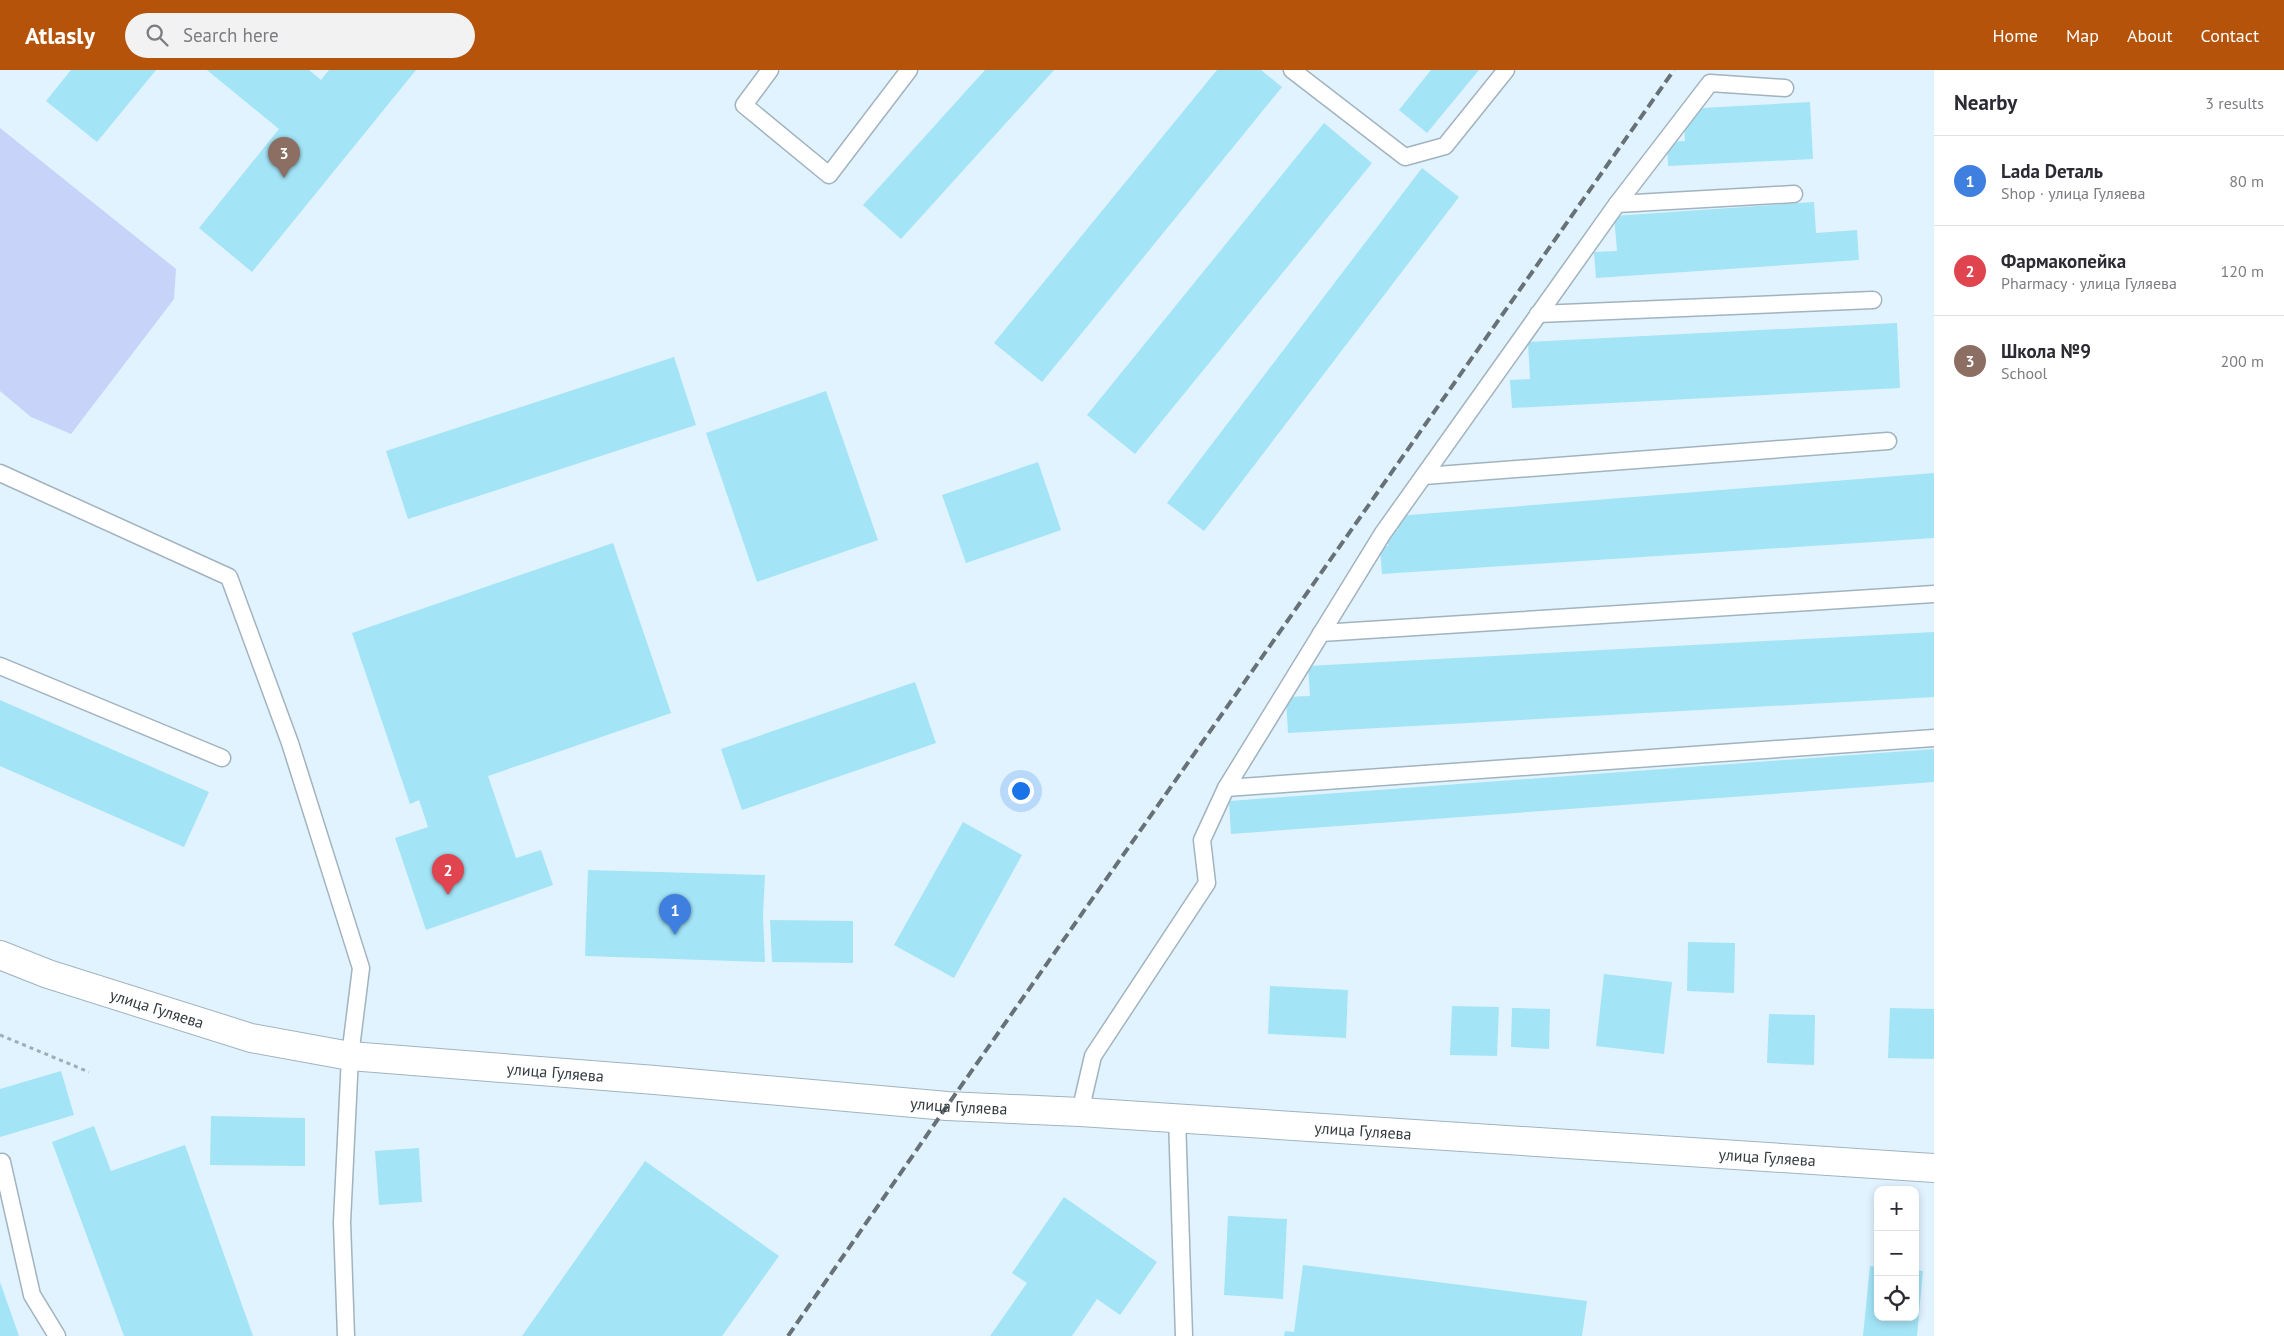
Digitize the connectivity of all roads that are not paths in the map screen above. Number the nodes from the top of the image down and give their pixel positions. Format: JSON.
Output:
{"nodes":[{"id":1,"x":770,"y":70,"type":"edge"},
{"id":2,"x":909,"y":70,"type":"edge"},
{"id":3,"x":1292,"y":70,"type":"edge"},
{"id":4,"x":1506,"y":70,"type":"edge"},
{"id":5,"x":1785,"y":88,"type":"dead end"},
{"id":6,"x":1794,"y":194,"type":"dead end"},
{"id":7,"x":1617,"y":204,"type":"junction"},
{"id":8,"x":1873,"y":300,"type":"dead end"},
{"id":9,"x":1538,"y":314,"type":"junction"},
{"id":10,"x":1888,"y":441,"type":"dead end"},
{"id":11,"x":0,"y":473,"type":"edge"},
{"id":12,"x":1424,"y":476,"type":"junction"},
{"id":13,"x":1934,"y":594,"type":"edge"},
{"id":14,"x":1322,"y":634,"type":"junction"},
{"id":15,"x":0,"y":666,"type":"edge"},
{"id":16,"x":1934,"y":738,"type":"edge"},
{"id":17,"x":222,"y":758,"type":"dead end"},
{"id":18,"x":1226,"y":788,"type":"junction"},
{"id":19,"x":0,"y":956,"type":"edge"},
{"id":20,"x":350,"y":1056,"type":"junction"},
{"id":21,"x":1080,"y":1112,"type":"junction"},
{"id":22,"x":1177,"y":1118,"type":"junction"},
{"id":23,"x":2,"y":1162,"type":"dead end"},
{"id":24,"x":1934,"y":1168,"type":"edge"},
{"id":25,"x":57,"y":1336,"type":"edge"},
{"id":26,"x":346,"y":1336,"type":"edge"},
{"id":27,"x":1184,"y":1336,"type":"edge"}],
"edges":[{"from":1,"to":2,"type":"lane"},
{"from":3,"to":4,"type":"lane"},
{"from":5,"to":7,"type":"lane"},
{"from":6,"to":7,"type":"lane"},
{"from":7,"to":9,"type":"lane"},
{"from":8,"to":9,"type":"lane"},
{"from":9,"to":12,"type":"lane"},
{"from":10,"to":12,"type":"lane"},
{"from":11,"to":20,"type":"lane"},
{"from":12,"to":14,"type":"lane"},
{"from":13,"to":14,"type":"lane"},
{"from":14,"to":18,"type":"lane"},
{"from":15,"to":17,"type":"lane"},
{"from":16,"to":18,"type":"lane"},
{"from":18,"to":21,"type":"lane"},
{"from":19,"to":20,"type":"main road","name":"улица Гуляева"},
{"from":20,"to":21,"type":"main road","name":"улица Гуляева"},
{"from":20,"to":26,"type":"lane"},
{"from":21,"to":22,"type":"main road","name":"улица Гуляева"},
{"from":22,"to":24,"type":"main road","name":"улица Гуляева"},
{"from":22,"to":27,"type":"lane"},
{"from":23,"to":25,"type":"lane"}]}
